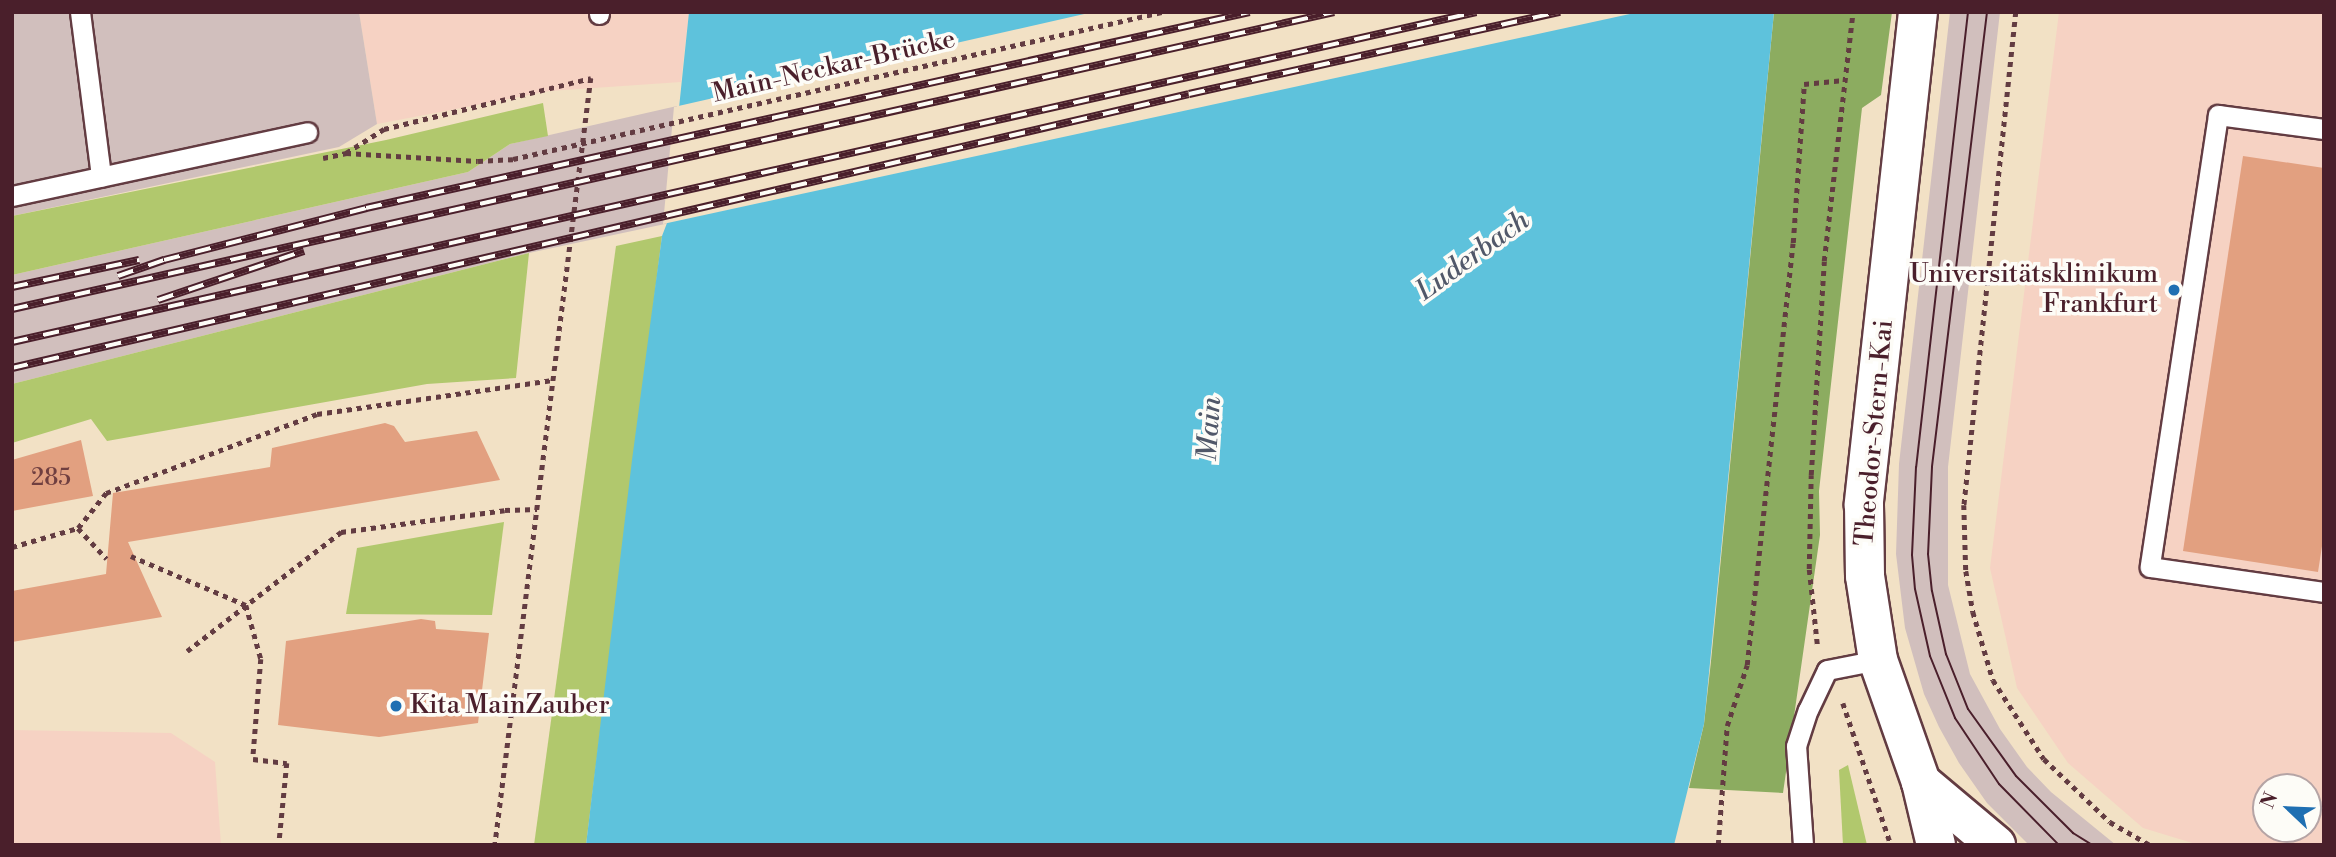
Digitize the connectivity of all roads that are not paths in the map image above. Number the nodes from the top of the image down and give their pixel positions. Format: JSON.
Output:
{"nodes":[{"id":1,"x":80,"y":12,"type":"edge"},
{"id":2,"x":1918,"y":12,"type":"edge"},
{"id":3,"x":2324,"y":129,"type":"edge"},
{"id":4,"x":307,"y":132,"type":"dead end"},
{"id":5,"x":102,"y":177,"type":"junction"},
{"id":6,"x":12,"y":196,"type":"edge"},
{"id":7,"x":2324,"y":592,"type":"edge"},
{"id":8,"x":1878,"y":660,"type":"junction"},
{"id":9,"x":1921,"y":782,"type":"junction"},
{"id":10,"x":1803,"y":845,"type":"edge"},
{"id":11,"x":1937,"y":845,"type":"edge"},
{"id":12,"x":1996,"y":845,"type":"edge"}],
"edges":[{"from":1,"to":5,"type":"lane"},
{"from":2,"to":8,"type":"main road","name":"Theodor-Stern-Kai"},
{"from":3,"to":7,"type":"lane"},
{"from":4,"to":5,"type":"lane"},
{"from":5,"to":6,"type":"lane"},
{"from":8,"to":9,"type":"main road","name":"Theodor-Stern-Kai"},
{"from":8,"to":10,"type":"lane"},
{"from":9,"to":11,"type":"main road","name":"Theodor-Stern-Kai"},
{"from":9,"to":12,"type":"main road"}]}
